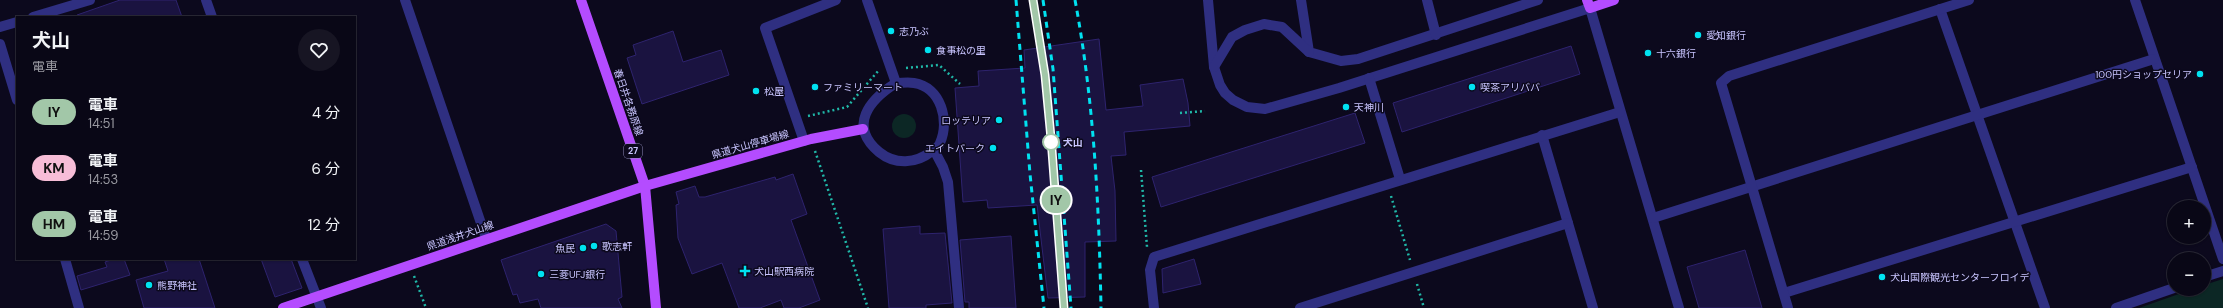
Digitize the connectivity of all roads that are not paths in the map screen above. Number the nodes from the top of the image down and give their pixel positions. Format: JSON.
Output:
{"nodes":[{"id":1,"x":90,"y":0,"type":"edge"},
{"id":2,"x":206,"y":0,"type":"edge"},
{"id":3,"x":405,"y":0,"type":"edge"},
{"id":4,"x":581,"y":0,"type":"edge"},
{"id":5,"x":836,"y":0,"type":"edge"},
{"id":6,"x":867,"y":0,"type":"edge"},
{"id":7,"x":1208,"y":0,"type":"edge"},
{"id":8,"x":1301,"y":0,"type":"edge"},
{"id":9,"x":1427,"y":0,"type":"edge"},
{"id":10,"x":1538,"y":0,"type":"edge"},
{"id":11,"x":1614,"y":0,"type":"edge"},
{"id":12,"x":1969,"y":0,"type":"edge"},
{"id":13,"x":2135,"y":0,"type":"edge"},
{"id":14,"x":1589,"y":4,"type":"edge"},
{"id":15,"x":1943,"y":5,"type":"edge"},
{"id":16,"x":36,"y":16,"type":"edge"},
{"id":17,"x":212,"y":16,"type":"edge"},
{"id":18,"x":16,"y":22,"type":"edge"},
{"id":19,"x":0,"y":27,"type":"edge"},
{"id":20,"x":1436,"y":35,"type":"junction"},
{"id":21,"x":0,"y":44,"type":"edge"},
{"id":22,"x":1309,"y":52,"type":"junction"},
{"id":23,"x":2154,"y":59,"type":"junction"},
{"id":24,"x":1214,"y":67,"type":"junction"},
{"id":25,"x":1369,"y":78,"type":"junction"},
{"id":26,"x":896,"y":83,"type":"junction"},
{"id":27,"x":16,"y":97,"type":"edge"},
{"id":28,"x":1620,"y":112,"type":"junction"},
{"id":29,"x":1977,"y":114,"type":"junction"},
{"id":30,"x":863,"y":129,"type":"junction"},
{"id":31,"x":1542,"y":136,"type":"junction"},
{"id":32,"x":804,"y":141,"type":"junction"},
{"id":33,"x":934,"y":150,"type":"junction"},
{"id":34,"x":2192,"y":167,"type":"junction"},
{"id":35,"x":1400,"y":179,"type":"junction"},
{"id":36,"x":645,"y":186,"type":"junction"},
{"id":37,"x":1752,"y":186,"type":"junction"},
{"id":38,"x":1653,"y":218,"type":"junction"},
{"id":39,"x":2015,"y":222,"type":"junction"},
{"id":40,"x":1568,"y":223,"type":"junction"},
{"id":41,"x":486,"y":238,"type":"junction"},
{"id":42,"x":2223,"y":259,"type":"edge"},
{"id":43,"x":65,"y":260,"type":"edge"},
{"id":44,"x":302,"y":260,"type":"edge"},
{"id":45,"x":2223,"y":271,"type":"edge"},
{"id":46,"x":2211,"y":275,"type":"edge"},
{"id":47,"x":2167,"y":290,"type":"edge"},
{"id":48,"x":1784,"y":293,"type":"junction"},
{"id":49,"x":316,"y":296,"type":"junction"},
{"id":50,"x":79,"y":308,"type":"edge"},
{"id":51,"x":283,"y":308,"type":"edge"},
{"id":52,"x":321,"y":308,"type":"edge"},
{"id":53,"x":656,"y":308,"type":"edge"},
{"id":54,"x":959,"y":308,"type":"edge"},
{"id":55,"x":1154,"y":308,"type":"edge"},
{"id":56,"x":1300,"y":308,"type":"edge"},
{"id":57,"x":1593,"y":308,"type":"edge"},
{"id":58,"x":1679,"y":308,"type":"edge"},
{"id":59,"x":1788,"y":308,"type":"edge"},
{"id":60,"x":2045,"y":308,"type":"edge"},
{"id":61,"x":2116,"y":308,"type":"edge"}],
"edges":[{"from":1,"to":16,"type":"street"},
{"from":2,"to":17,"type":"street"},
{"from":3,"to":41,"type":"street"},
{"from":4,"to":36,"type":"main road","name":"春日井各務原線","number":"27"},
{"from":5,"to":32,"type":"street"},
{"from":6,"to":26,"type":"street"},
{"from":7,"to":24,"type":"street"},
{"from":8,"to":22,"type":"street"},
{"from":9,"to":20,"type":"street"},
{"from":10,"to":20,"type":"street"},
{"from":11,"to":14,"type":"main road"},
{"from":12,"to":15,"type":"street"},
{"from":13,"to":23,"type":"street"},
{"from":14,"to":25,"type":"street"},
{"from":14,"to":28,"type":"street"},
{"from":15,"to":29,"type":"street"},
{"from":15,"to":37,"type":"street"},
{"from":18,"to":19,"type":"street"},
{"from":20,"to":22,"type":"street"},
{"from":21,"to":27,"type":"street"},
{"from":22,"to":24,"type":"street"},
{"from":23,"to":29,"type":"street"},
{"from":23,"to":34,"type":"street"},
{"from":24,"to":25,"type":"street"},
{"from":25,"to":35,"type":"street"},
{"from":26,"to":30,"type":"street"},
{"from":26,"to":33,"type":"street"},
{"from":28,"to":31,"type":"street"},
{"from":28,"to":38,"type":"street"},
{"from":29,"to":37,"type":"street"},
{"from":29,"to":39,"type":"street"},
{"from":30,"to":32,"type":"main road","name":"県道犬山停車場線"},
{"from":30,"to":33,"type":"street"},
{"from":31,"to":35,"type":"street"},
{"from":31,"to":40,"type":"street"},
{"from":32,"to":36,"type":"main road","name":"県道犬山停車場線"},
{"from":33,"to":54,"type":"street"},
{"from":34,"to":39,"type":"street"},
{"from":34,"to":42,"type":"street"},
{"from":35,"to":55,"type":"street"},
{"from":36,"to":41,"type":"main road","name":"県道浅井犬山線"},
{"from":36,"to":53,"type":"main road","name":"春日井各務原線","number":"27"},
{"from":37,"to":38,"type":"street"},
{"from":37,"to":48,"type":"street"},
{"from":38,"to":58,"type":"street"},
{"from":39,"to":48,"type":"street"},
{"from":39,"to":60,"type":"street"},
{"from":40,"to":56,"type":"street"},
{"from":40,"to":57,"type":"street"},
{"from":41,"to":49,"type":"main road","name":"県道浅井犬山線"},
{"from":43,"to":50,"type":"street"},
{"from":44,"to":49,"type":"street"},
{"from":45,"to":46,"type":"street"},
{"from":47,"to":61,"type":"street"},
{"from":48,"to":59,"type":"street"},
{"from":49,"to":51,"type":"main road","name":"県道浅井犬山線"},
{"from":49,"to":52,"type":"street"}]}
